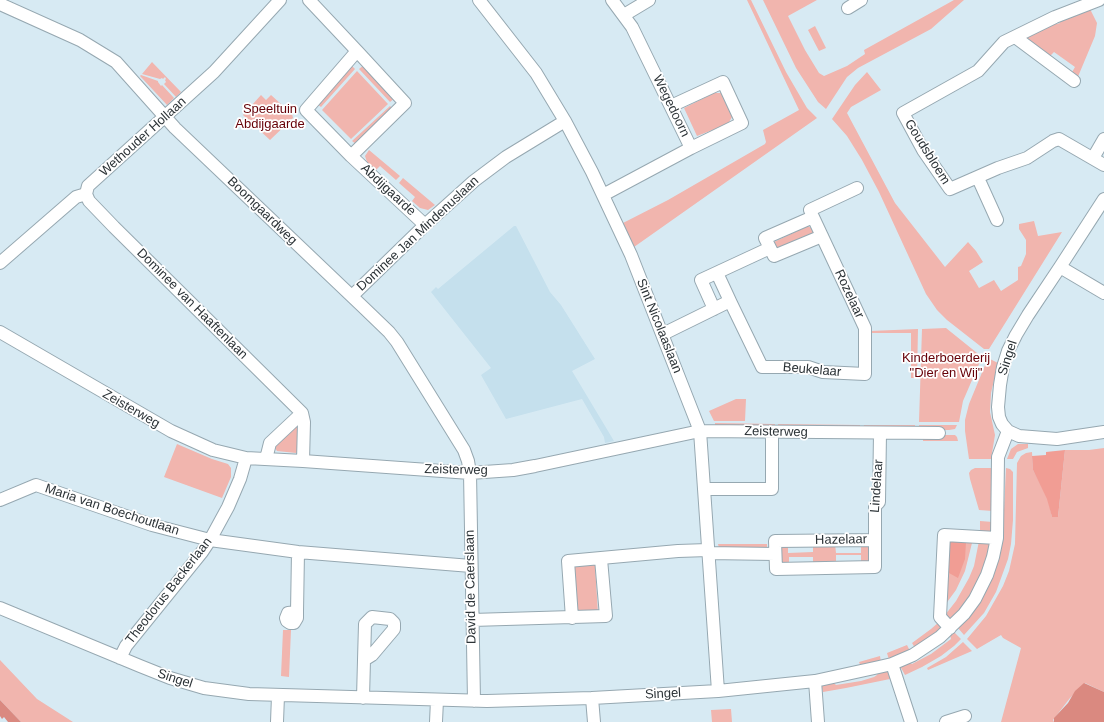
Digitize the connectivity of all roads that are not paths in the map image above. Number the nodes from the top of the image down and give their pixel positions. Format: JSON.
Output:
{"nodes":[{"id":1,"x":280,"y":0,"type":"edge"},
{"id":2,"x":309,"y":0,"type":"edge"},
{"id":3,"x":612,"y":0,"type":"edge"},
{"id":4,"x":649,"y":0,"type":"edge"},
{"id":5,"x":862,"y":0,"type":"edge"},
{"id":6,"x":1099,"y":0,"type":"edge"},
{"id":7,"x":484,"y":2,"type":"edge"},
{"id":8,"x":0,"y":4,"type":"edge"},
{"id":9,"x":848,"y":8,"type":"dead end"},
{"id":10,"x":624,"y":15,"type":"junction"},
{"id":11,"x":1015,"y":37,"type":"junction"},
{"id":12,"x":357,"y":51,"type":"junction"},
{"id":13,"x":1074,"y":81,"type":"dead end"},
{"id":14,"x":670,"y":106,"type":"junction"},
{"id":15,"x":165,"y":117,"type":"junction"},
{"id":16,"x":565,"y":121,"type":"junction"},
{"id":17,"x":1104,"y":139,"type":"edge"},
{"id":18,"x":690,"y":148,"type":"junction"},
{"id":19,"x":351,"y":156,"type":"junction"},
{"id":20,"x":1093,"y":158,"type":"junction"},
{"id":21,"x":1104,"y":165,"type":"edge"},
{"id":22,"x":978,"y":178,"type":"junction"},
{"id":23,"x":857,"y":188,"type":"dead end"},
{"id":24,"x":86,"y":194,"type":"junction"},
{"id":25,"x":603,"y":195,"type":"junction"},
{"id":26,"x":1104,"y":200,"type":"edge"},
{"id":27,"x":813,"y":217,"type":"junction"},
{"id":28,"x":997,"y":220,"type":"dead end"},
{"id":29,"x":425,"y":224,"type":"junction"},
{"id":30,"x":822,"y":236,"type":"junction"},
{"id":31,"x":770,"y":248,"type":"junction"},
{"id":32,"x":0,"y":264,"type":"edge"},
{"id":33,"x":1060,"y":267,"type":"junction"},
{"id":34,"x":717,"y":272,"type":"junction"},
{"id":35,"x":1104,"y":293,"type":"edge"},
{"id":36,"x":352,"y":296,"type":"junction"},
{"id":37,"x":730,"y":301,"type":"junction"},
{"id":38,"x":714,"y":309,"type":"junction"},
{"id":39,"x":0,"y":332,"type":"edge"},
{"id":40,"x":663,"y":334,"type":"junction"},
{"id":41,"x":862,"y":374,"type":"joint"},
{"id":42,"x":302,"y":413,"type":"junction"},
{"id":43,"x":700,"y":431,"type":"junction"},
{"id":44,"x":1008,"y":431,"type":"junction"},
{"id":45,"x":772,"y":432,"type":"junction"},
{"id":46,"x":1104,"y":432,"type":"edge"},
{"id":47,"x":880,"y":433,"type":"junction"},
{"id":48,"x":940,"y":433,"type":"dead end"},
{"id":49,"x":246,"y":458,"type":"junction"},
{"id":50,"x":266,"y":459,"type":"junction"},
{"id":51,"x":303,"y":461,"type":"junction"},
{"id":52,"x":470,"y":473,"type":"junction"},
{"id":53,"x":705,"y":489,"type":"junction"},
{"id":54,"x":0,"y":500,"type":"edge"},
{"id":55,"x":997,"y":538,"type":"junction"},
{"id":56,"x":210,"y":540,"type":"junction"},
{"id":57,"x":874,"y":540,"type":"junction"},
{"id":58,"x":708,"y":551,"type":"junction"},
{"id":59,"x":298,"y":552,"type":"junction"},
{"id":60,"x":775,"y":554,"type":"junction"},
{"id":61,"x":601,"y":559,"type":"junction"},
{"id":62,"x":471,"y":566,"type":"junction"},
{"id":63,"x":0,"y":608,"type":"edge"},
{"id":64,"x":297,"y":612,"type":"dead end"},
{"id":65,"x":572,"y":618,"type":"junction"},
{"id":66,"x":472,"y":620,"type":"junction"},
{"id":67,"x":950,"y":628,"type":"junction"},
{"id":68,"x":120,"y":658,"type":"junction"},
{"id":69,"x":364,"y":660,"type":"dead end"},
{"id":70,"x":892,"y":664,"type":"junction"},
{"id":71,"x":815,"y":681,"type":"junction"},
{"id":72,"x":718,"y":691,"type":"junction"},
{"id":73,"x":278,"y":696,"type":"junction"},
{"id":74,"x":363,"y":698,"type":"junction"},
{"id":75,"x":592,"y":698,"type":"junction"},
{"id":76,"x":437,"y":700,"type":"junction"},
{"id":77,"x":474,"y":701,"type":"junction"},
{"id":78,"x":964,"y":716,"type":"dead end"},
{"id":79,"x":277,"y":722,"type":"edge"},
{"id":80,"x":436,"y":722,"type":"edge"},
{"id":81,"x":594,"y":722,"type":"edge"},
{"id":82,"x":818,"y":722,"type":"edge"},
{"id":83,"x":911,"y":722,"type":"edge"},
{"id":84,"x":946,"y":722,"type":"edge"}],
"edges":[{"from":1,"to":15,"type":"street","name":"Wethouder Hollaan"},
{"from":2,"to":12,"type":"street","name":"Abdijgaarde"},
{"from":3,"to":10,"type":"street","name":"Wegedoorn"},
{"from":4,"to":10,"type":"street"},
{"from":5,"to":9,"type":"street"},
{"from":6,"to":11,"type":"street","name":"Goudsbloem"},
{"from":7,"to":16,"type":"street","name":"Sint Nicolaaslaan"},
{"from":8,"to":15,"type":"street","name":"Boomgaardweg"},
{"from":10,"to":14,"type":"street","name":"Wegedoorn"},
{"from":11,"to":13,"type":"street"},
{"from":11,"to":22,"type":"street","name":"Goudsbloem"},
{"from":12,"to":19,"type":"street","name":"Abdijgaarde"},
{"from":12,"to":19,"type":"street","name":"Abdijgaarde"},
{"from":14,"to":18,"type":"street","name":"Wegedoorn"},
{"from":14,"to":18,"type":"street"},
{"from":15,"to":24,"type":"street","name":"Wethouder Hollaan"},
{"from":15,"to":36,"type":"street","name":"Boomgaardweg"},
{"from":16,"to":25,"type":"street","name":"Sint Nicolaaslaan"},
{"from":16,"to":29,"type":"street","name":"Dominee Jan Mindenuslaan"},
{"from":17,"to":20,"type":"street"},
{"from":18,"to":25,"type":"street","name":"Wegedoorn"},
{"from":19,"to":29,"type":"street","name":"Abdijgaarde"},
{"from":20,"to":21,"type":"street","name":"Goudsbloem"},
{"from":20,"to":22,"type":"street","name":"Goudsbloem"},
{"from":22,"to":28,"type":"street"},
{"from":23,"to":27,"type":"street"},
{"from":24,"to":32,"type":"street","name":"Wethouder Hollaan"},
{"from":24,"to":42,"type":"street","name":"Dominee van Haaftenlaan"},
{"from":25,"to":40,"type":"street","name":"Sint Nicolaaslaan"},
{"from":26,"to":33,"type":"street","name":"Singel"},
{"from":27,"to":30,"type":"street","name":"Rozelaar"},
{"from":27,"to":31,"type":"street"},
{"from":29,"to":36,"type":"street","name":"Dominee Jan Mindenuslaan"},
{"from":30,"to":31,"type":"street"},
{"from":30,"to":41,"type":"street","name":"Rozelaar"},
{"from":31,"to":34,"type":"street"},
{"from":33,"to":35,"type":"street"},
{"from":33,"to":44,"type":"street","name":"Singel"},
{"from":34,"to":37,"type":"street"},
{"from":34,"to":38,"type":"street"},
{"from":36,"to":52,"type":"street","name":"Boomgaardweg"},
{"from":37,"to":38,"type":"street"},
{"from":37,"to":41,"type":"street","name":"Beukelaar"},
{"from":38,"to":40,"type":"street"},
{"from":39,"to":49,"type":"street","name":"Zeisterweg"},
{"from":40,"to":43,"type":"street","name":"Sint Nicolaaslaan"},
{"from":42,"to":50,"type":"street"},
{"from":42,"to":51,"type":"street"},
{"from":43,"to":45,"type":"street","name":"Zeisterweg"},
{"from":43,"to":52,"type":"street","name":"Zeisterweg"},
{"from":43,"to":53,"type":"street","name":"Sint Nicolaaslaan"},
{"from":44,"to":46,"type":"street"},
{"from":44,"to":55,"type":"street","name":"Singel"},
{"from":45,"to":47,"type":"street","name":"Zeisterweg"},
{"from":45,"to":53,"type":"street"},
{"from":47,"to":48,"type":"street","name":"Zeisterweg"},
{"from":47,"to":57,"type":"street","name":"Lindelaar"},
{"from":49,"to":50,"type":"street","name":"Zeisterweg"},
{"from":49,"to":56,"type":"street","name":"Theodorus Backerlaan"},
{"from":50,"to":51,"type":"street","name":"Zeisterweg"},
{"from":51,"to":52,"type":"street","name":"Zeisterweg"},
{"from":52,"to":62,"type":"street","name":"David de Caerslaan"},
{"from":53,"to":58,"type":"street","name":"Sint Nicolaaslaan"},
{"from":54,"to":56,"type":"street","name":"Maria van Boechoutlaan"},
{"from":55,"to":67,"type":"street","name":"Singel"},
{"from":55,"to":67,"type":"street"},
{"from":56,"to":59,"type":"street","name":"Maria van Boechoutlaan"},
{"from":56,"to":68,"type":"street","name":"Theodorus Backerlaan"},
{"from":57,"to":60,"type":"street","name":"Hazelaar"},
{"from":57,"to":60,"type":"street","name":"Hazelaar"},
{"from":58,"to":60,"type":"street"},
{"from":58,"to":61,"type":"street"},
{"from":58,"to":72,"type":"street","name":"Sint Nicolaaslaan"},
{"from":59,"to":62,"type":"street","name":"Maria van Boechoutlaan"},
{"from":59,"to":64,"type":"street"},
{"from":61,"to":65,"type":"street"},
{"from":61,"to":65,"type":"street"},
{"from":62,"to":66,"type":"street","name":"David de Caerslaan"},
{"from":63,"to":68,"type":"street","name":"Singel"},
{"from":65,"to":66,"type":"street"},
{"from":66,"to":77,"type":"street","name":"David de Caerslaan"},
{"from":67,"to":70,"type":"street","name":"Singel"},
{"from":68,"to":73,"type":"street","name":"Singel"},
{"from":69,"to":74,"type":"street"},
{"from":70,"to":71,"type":"street","name":"Singel"},
{"from":70,"to":83,"type":"street"},
{"from":71,"to":72,"type":"street","name":"Singel"},
{"from":71,"to":82,"type":"street"},
{"from":72,"to":75,"type":"street","name":"Singel"},
{"from":73,"to":74,"type":"street","name":"Singel"},
{"from":73,"to":79,"type":"street"},
{"from":74,"to":76,"type":"street","name":"Singel"},
{"from":75,"to":77,"type":"street","name":"Singel"},
{"from":75,"to":81,"type":"street"},
{"from":76,"to":77,"type":"street","name":"Singel"},
{"from":76,"to":80,"type":"street"},
{"from":78,"to":84,"type":"street"}]}
